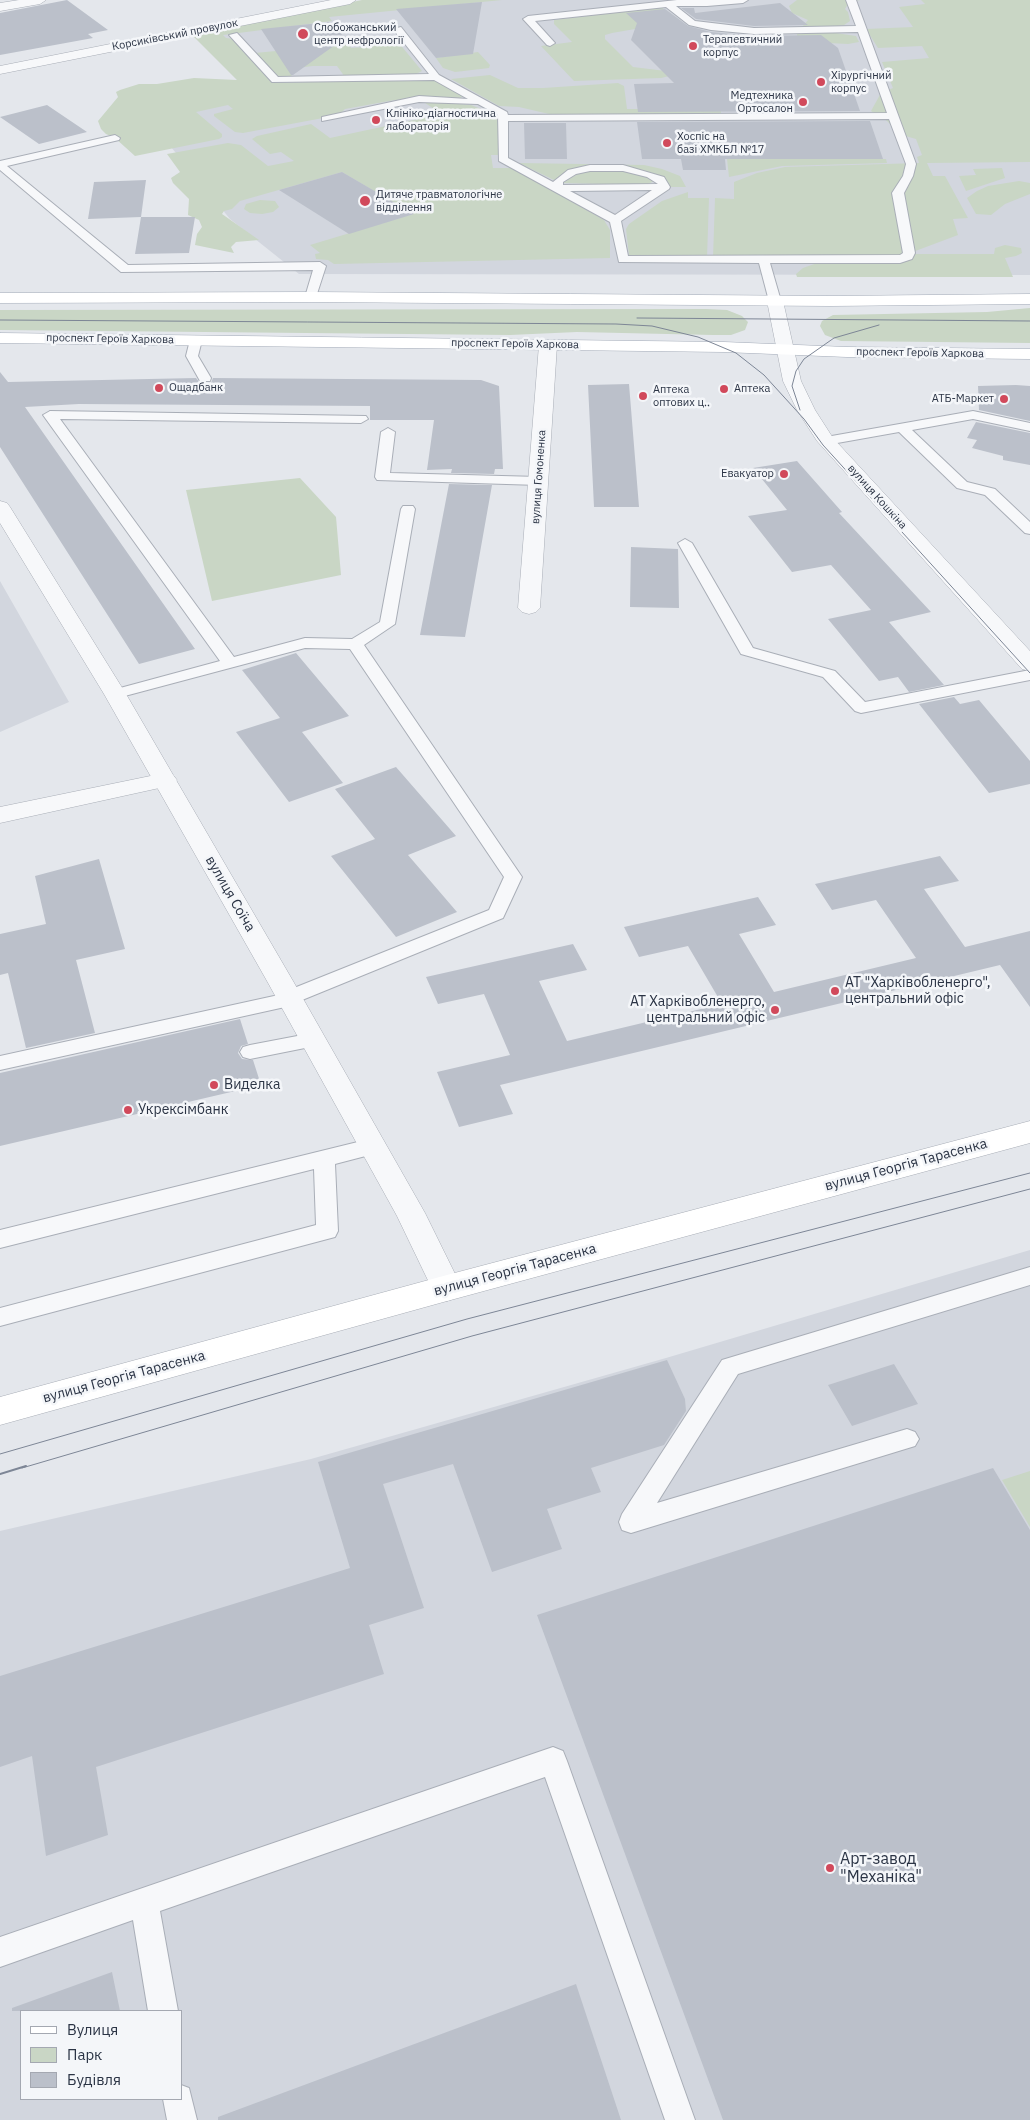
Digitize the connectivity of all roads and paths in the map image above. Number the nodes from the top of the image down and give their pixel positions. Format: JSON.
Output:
{"nodes":[{"id":1,"x":40,"y":0,"type":"edge"},
{"id":2,"x":350,"y":0,"type":"edge"},
{"id":3,"x":743,"y":0,"type":"edge"},
{"id":4,"x":851,"y":0,"type":"edge"},
{"id":5,"x":672,"y":2,"type":"edge"},
{"id":6,"x":705,"y":2,"type":"edge"},
{"id":7,"x":0,"y":7,"type":"edge"},
{"id":8,"x":860,"y":29,"type":"junction"},
{"id":9,"x":398,"y":30,"type":"dead end"},
{"id":10,"x":234,"y":35,"type":"dead end"},
{"id":11,"x":550,"y":43,"type":"dead end"},
{"id":12,"x":0,"y":70,"type":"edge"},
{"id":13,"x":436,"y":77,"type":"junction"},
{"id":14,"x":483,"y":102,"type":"junction"},
{"id":15,"x":894,"y":116,"type":"junction"},
{"id":16,"x":504,"y":118,"type":"junction"},
{"id":17,"x":326,"y":119,"type":"dead end"},
{"id":18,"x":116,"y":138,"type":"dead end"},
{"id":19,"x":0,"y":164,"type":"edge"},
{"id":20,"x":666,"y":187,"type":"junction"},
{"id":21,"x":558,"y":188,"type":"junction"},
{"id":22,"x":614,"y":220,"type":"junction"},
{"id":23,"x":764,"y":261,"type":"junction"},
{"id":24,"x":311,"y":297,"type":"junction"},
{"id":25,"x":0,"y":298,"type":"edge"},
{"id":26,"x":1030,"y":299,"type":"edge"},
{"id":27,"x":775,"y":301,"type":"junction"},
{"id":28,"x":0,"y":338,"type":"edge"},
{"id":29,"x":196,"y":340,"type":"junction"},
{"id":30,"x":548,"y":345,"type":"junction"},
{"id":31,"x":787,"y":350,"type":"junction"},
{"id":32,"x":1030,"y":354,"type":"edge"},
{"id":33,"x":206,"y":378,"type":"dead end"},
{"id":34,"x":362,"y":419,"type":"dead end"},
{"id":35,"x":1030,"y":427,"type":"edge"},
{"id":36,"x":902,"y":428,"type":"junction"},
{"id":37,"x":388,"y":432,"type":"dead end"},
{"id":38,"x":826,"y":441,"type":"junction"},
{"id":39,"x":539,"y":481,"type":"junction"},
{"id":40,"x":0,"y":507,"type":"edge"},
{"id":41,"x":408,"y":509,"type":"dead end"},
{"id":42,"x":1030,"y":530,"type":"edge"},
{"id":43,"x":685,"y":543,"type":"dead end"},
{"id":44,"x":529,"y":608,"type":"dead end"},
{"id":45,"x":355,"y":644,"type":"junction"},
{"id":46,"x":229,"y":662,"type":"junction"},
{"id":47,"x":1030,"y":664,"type":"edge"},
{"id":48,"x":1030,"y":675,"type":"edge"},
{"id":49,"x":115,"y":694,"type":"junction"},
{"id":50,"x":165,"y":780,"type":"junction"},
{"id":51,"x":2,"y":814,"type":"edge"},
{"id":52,"x":290,"y":998,"type":"junction"},
{"id":53,"x":313,"y":1040,"type":"junction"},
{"id":54,"x":250,"y":1052,"type":"dead end"},
{"id":55,"x":0,"y":1063,"type":"edge"},
{"id":56,"x":1030,"y":1132,"type":"edge"},
{"id":57,"x":374,"y":1146,"type":"junction"},
{"id":58,"x":324,"y":1158,"type":"junction"},
{"id":59,"x":0,"y":1239,"type":"edge"},
{"id":60,"x":1030,"y":1276,"type":"edge"},
{"id":61,"x":447,"y":1288,"type":"junction"},
{"id":62,"x":0,"y":1317,"type":"edge"},
{"id":63,"x":0,"y":1411,"type":"edge"},
{"id":64,"x":907,"y":1439,"type":"dead end"},
{"id":65,"x":144,"y":1902,"type":"junction"},
{"id":66,"x":0,"y":1952,"type":"edge"},
{"id":67,"x":163,"y":2010,"type":"edge"},
{"id":68,"x":178,"y":2100,"type":"edge"},
{"id":69,"x":182,"y":2120,"type":"edge"},
{"id":70,"x":680,"y":2120,"type":"edge"}],
"edges":[{"from":1,"to":7,"type":"street"},
{"from":2,"to":12,"type":"street","name":"Корсиківський провулок"},
{"from":3,"to":6,"type":"lane"},
{"from":4,"to":8,"type":"lane"},
{"from":5,"to":6,"type":"lane"},
{"from":5,"to":8,"type":"lane"},
{"from":5,"to":11,"type":"lane"},
{"from":8,"to":15,"type":"lane"},
{"from":9,"to":13,"type":"lane"},
{"from":10,"to":13,"type":"lane"},
{"from":13,"to":14,"type":"lane"},
{"from":14,"to":16,"type":"lane"},
{"from":14,"to":17,"type":"lane"},
{"from":15,"to":16,"type":"lane"},
{"from":15,"to":23,"type":"lane"},
{"from":16,"to":21,"type":"lane"},
{"from":18,"to":19,"type":"lane"},
{"from":19,"to":24,"type":"lane"},
{"from":20,"to":21,"type":"lane"},
{"from":20,"to":21,"type":"lane"},
{"from":20,"to":22,"type":"lane"},
{"from":21,"to":22,"type":"lane"},
{"from":22,"to":23,"type":"lane"},
{"from":23,"to":27,"type":"lane"},
{"from":24,"to":25,"type":"main road"},
{"from":24,"to":27,"type":"main road"},
{"from":26,"to":27,"type":"main road"},
{"from":27,"to":31,"type":"street","name":"вулиця Кошкіна"},
{"from":28,"to":29,"type":"main road","name":"проспект Героїв Харкова"},
{"from":29,"to":30,"type":"main road","name":"проспект Героїв Харкова"},
{"from":29,"to":33,"type":"lane"},
{"from":30,"to":31,"type":"main road","name":"проспект Героїв Харкова"},
{"from":30,"to":39,"type":"street","name":"вулиця Гомоненка"},
{"from":31,"to":32,"type":"main road","name":"проспект Героїв Харкова"},
{"from":31,"to":38,"type":"street","name":"вулиця Кошкіна"},
{"from":34,"to":46,"type":"lane"},
{"from":35,"to":36,"type":"lane"},
{"from":36,"to":38,"type":"lane"},
{"from":36,"to":42,"type":"lane"},
{"from":37,"to":39,"type":"lane"},
{"from":38,"to":47,"type":"street","name":"вулиця Кошкіна"},
{"from":39,"to":44,"type":"street","name":"вулиця Гомоненка"},
{"from":40,"to":49,"type":"street","name":"вулиця Соїча"},
{"from":41,"to":45,"type":"lane"},
{"from":43,"to":48,"type":"lane"},
{"from":45,"to":46,"type":"lane"},
{"from":45,"to":52,"type":"lane"},
{"from":46,"to":49,"type":"lane"},
{"from":49,"to":50,"type":"street","name":"вулиця Соїча"},
{"from":50,"to":51,"type":"street"},
{"from":50,"to":52,"type":"street","name":"вулиця Соїча"},
{"from":52,"to":53,"type":"street","name":"вулиця Соїча"},
{"from":52,"to":55,"type":"lane"},
{"from":53,"to":54,"type":"lane"},
{"from":53,"to":57,"type":"street","name":"вулиця Соїча"},
{"from":56,"to":61,"type":"main road","name":"вулиця Георгія Тарасенка"},
{"from":57,"to":58,"type":"lane"},
{"from":57,"to":61,"type":"street","name":"вулиця Соїча"},
{"from":58,"to":59,"type":"lane"},
{"from":58,"to":62,"type":"lane"},
{"from":60,"to":64,"type":"lane"},
{"from":61,"to":63,"type":"main road","name":"вулиця Георгія Тарасенка"},
{"from":65,"to":66,"type":"lane"},
{"from":65,"to":67,"type":"lane"},
{"from":65,"to":70,"type":"lane"},
{"from":68,"to":69,"type":"lane"}]}
